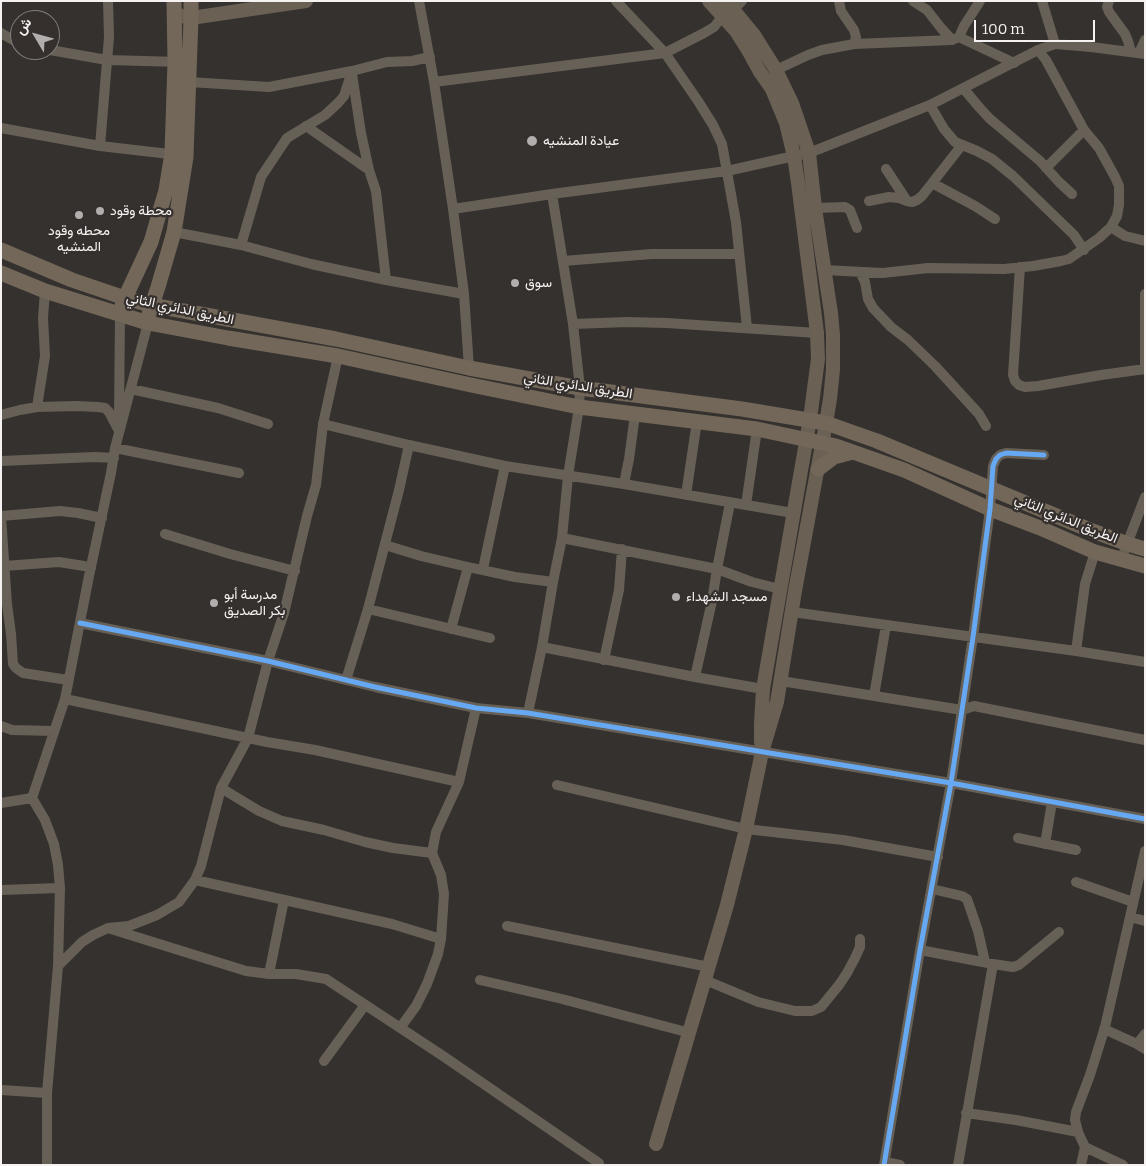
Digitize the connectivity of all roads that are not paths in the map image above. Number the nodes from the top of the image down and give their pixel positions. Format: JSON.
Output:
{"nodes":[{"id":1,"x":108,"y":1,"type":"edge"},
{"id":2,"x":191,"y":1,"type":"edge"},
{"id":3,"x":306,"y":1,"type":"edge"},
{"id":4,"x":419,"y":1,"type":"edge"},
{"id":5,"x":616,"y":1,"type":"edge"},
{"id":6,"x":708,"y":1,"type":"edge"},
{"id":7,"x":839,"y":1,"type":"edge"},
{"id":8,"x":913,"y":1,"type":"edge"},
{"id":9,"x":980,"y":1,"type":"edge"},
{"id":10,"x":1042,"y":1,"type":"edge"},
{"id":11,"x":1109,"y":1,"type":"edge"},
{"id":12,"x":264,"y":4,"type":"edge"},
{"id":13,"x":174,"y":7,"type":"edge"},
{"id":14,"x":731,"y":7,"type":"edge"},
{"id":15,"x":191,"y":18,"type":"junction"},
{"id":16,"x":956,"y":38,"type":"junction"},
{"id":17,"x":1145,"y":40,"type":"edge"},
{"id":18,"x":854,"y":44,"type":"junction"},
{"id":19,"x":1055,"y":44,"type":"junction"},
{"id":20,"x":1038,"y":50,"type":"junction"},
{"id":21,"x":60,"y":52,"type":"edge"},
{"id":22,"x":665,"y":53,"type":"junction"},
{"id":23,"x":1138,"y":53,"type":"edge"},
{"id":24,"x":430,"y":57,"type":"junction"},
{"id":25,"x":108,"y":60,"type":"junction"},
{"id":26,"x":182,"y":62,"type":"junction"},
{"id":27,"x":1014,"y":63,"type":"junction"},
{"id":28,"x":776,"y":70,"type":"junction"},
{"id":29,"x":352,"y":71,"type":"junction"},
{"id":30,"x":189,"y":82,"type":"junction"},
{"id":31,"x":434,"y":82,"type":"junction"},
{"id":32,"x":963,"y":88,"type":"junction"},
{"id":33,"x":930,"y":105,"type":"junction"},
{"id":34,"x":306,"y":126,"type":"junction"},
{"id":35,"x":1,"y":128,"type":"edge"},
{"id":36,"x":1084,"y":130,"type":"junction"},
{"id":37,"x":962,"y":145,"type":"junction"},
{"id":38,"x":100,"y":146,"type":"junction"},
{"id":39,"x":809,"y":153,"type":"junction"},
{"id":40,"x":179,"y":155,"type":"junction"},
{"id":41,"x":794,"y":156,"type":"junction"},
{"id":42,"x":1046,"y":168,"type":"junction"},
{"id":43,"x":886,"y":169,"type":"dead end"},
{"id":44,"x":369,"y":170,"type":"junction"},
{"id":45,"x":727,"y":171,"type":"junction"},
{"id":46,"x":932,"y":183,"type":"junction"},
{"id":47,"x":552,"y":194,"type":"junction"},
{"id":48,"x":1072,"y":194,"type":"dead end"},
{"id":49,"x":869,"y":201,"type":"dead end"},
{"id":50,"x":907,"y":201,"type":"junction"},
{"id":51,"x":815,"y":208,"type":"junction"},
{"id":52,"x":454,"y":209,"type":"junction"},
{"id":53,"x":995,"y":220,"type":"dead end"},
{"id":54,"x":1111,"y":227,"type":"junction"},
{"id":55,"x":858,"y":228,"type":"dead end"},
{"id":56,"x":174,"y":232,"type":"junction"},
{"id":57,"x":1145,"y":241,"type":"edge"},
{"id":58,"x":242,"y":245,"type":"junction"},
{"id":59,"x":1,"y":250,"type":"edge"},
{"id":60,"x":1084,"y":250,"type":"junction"},
{"id":61,"x":739,"y":254,"type":"junction"},
{"id":62,"x":563,"y":261,"type":"junction"},
{"id":63,"x":1020,"y":267,"type":"junction"},
{"id":64,"x":824,"y":270,"type":"junction"},
{"id":65,"x":860,"y":272,"type":"junction"},
{"id":66,"x":1,"y":273,"type":"edge"},
{"id":67,"x":386,"y":280,"type":"junction"},
{"id":68,"x":45,"y":291,"type":"junction"},
{"id":69,"x":464,"y":294,"type":"junction"},
{"id":70,"x":1145,"y":294,"type":"edge"},
{"id":71,"x":124,"y":298,"type":"junction"},
{"id":72,"x":152,"y":305,"type":"junction"},
{"id":73,"x":120,"y":315,"type":"junction"},
{"id":74,"x":148,"y":323,"type":"junction"},
{"id":75,"x":573,"y":324,"type":"junction"},
{"id":76,"x":747,"y":328,"type":"junction"},
{"id":77,"x":817,"y":333,"type":"junction"},
{"id":78,"x":338,"y":356,"type":"junction"},
{"id":79,"x":469,"y":368,"type":"junction"},
{"id":80,"x":1145,"y":370,"type":"edge"},
{"id":81,"x":580,"y":388,"type":"junction"},
{"id":82,"x":131,"y":389,"type":"junction"},
{"id":83,"x":37,"y":407,"type":"junction"},
{"id":84,"x":579,"y":407,"type":"junction"},
{"id":85,"x":1,"y":415,"type":"edge"},
{"id":86,"x":636,"y":415,"type":"junction"},
{"id":87,"x":810,"y":420,"type":"junction"},
{"id":88,"x":697,"y":421,"type":"junction"},
{"id":89,"x":826,"y":423,"type":"junction"},
{"id":90,"x":268,"y":424,"type":"dead end"},
{"id":91,"x":323,"y":424,"type":"junction"},
{"id":92,"x":986,"y":426,"type":"dead end"},
{"id":93,"x":757,"y":429,"type":"junction"},
{"id":94,"x":119,"y":431,"type":"junction"},
{"id":95,"x":806,"y":439,"type":"junction"},
{"id":96,"x":822,"y":443,"type":"junction"},
{"id":97,"x":409,"y":445,"type":"junction"},
{"id":98,"x":852,"y":452,"type":"junction"},
{"id":99,"x":114,"y":453,"type":"junction"},
{"id":100,"x":1044,"y":455,"type":"dead end"},
{"id":101,"x":1,"y":462,"type":"edge"},
{"id":102,"x":504,"y":466,"type":"junction"},
{"id":103,"x":818,"y":469,"type":"junction"},
{"id":104,"x":239,"y":473,"type":"dead end"},
{"id":105,"x":568,"y":476,"type":"junction"},
{"id":106,"x":624,"y":484,"type":"junction"},
{"id":107,"x":991,"y":488,"type":"junction"},
{"id":108,"x":686,"y":495,"type":"junction"},
{"id":109,"x":1145,"y":497,"type":"edge"},
{"id":110,"x":730,"y":503,"type":"junction"},
{"id":111,"x":746,"y":505,"type":"junction"},
{"id":112,"x":990,"y":509,"type":"junction"},
{"id":113,"x":793,"y":513,"type":"junction"},
{"id":114,"x":1,"y":516,"type":"edge"},
{"id":115,"x":102,"y":518,"type":"junction"},
{"id":116,"x":165,"y":534,"type":"dead end"},
{"id":117,"x":562,"y":538,"type":"junction"},
{"id":118,"x":385,"y":544,"type":"junction"},
{"id":119,"x":1128,"y":544,"type":"junction"},
{"id":120,"x":1145,"y":548,"type":"edge"},
{"id":121,"x":622,"y":549,"type":"junction"},
{"id":122,"x":1095,"y":552,"type":"junction"},
{"id":123,"x":1121,"y":560,"type":"junction"},
{"id":124,"x":4,"y":566,"type":"junction"},
{"id":125,"x":1145,"y":566,"type":"edge"},
{"id":126,"x":468,"y":567,"type":"junction"},
{"id":127,"x":91,"y":568,"type":"junction"},
{"id":128,"x":483,"y":569,"type":"junction"},
{"id":129,"x":717,"y":569,"type":"junction"},
{"id":130,"x":295,"y":571,"type":"junction"},
{"id":131,"x":553,"y":582,"type":"junction"},
{"id":132,"x":780,"y":589,"type":"junction"},
{"id":133,"x":4,"y":604,"type":"edge"},
{"id":134,"x":368,"y":610,"type":"junction"},
{"id":135,"x":792,"y":612,"type":"junction"},
{"id":136,"x":80,"y":623,"type":"junction"},
{"id":137,"x":886,"y":625,"type":"junction"},
{"id":138,"x":451,"y":629,"type":"junction"},
{"id":139,"x":973,"y":637,"type":"junction"},
{"id":140,"x":490,"y":638,"type":"dead end"},
{"id":141,"x":542,"y":648,"type":"junction"},
{"id":142,"x":1076,"y":651,"type":"junction"},
{"id":143,"x":604,"y":660,"type":"junction"},
{"id":144,"x":268,"y":661,"type":"junction"},
{"id":145,"x":1145,"y":662,"type":"edge"},
{"id":146,"x":695,"y":677,"type":"junction"},
{"id":147,"x":68,"y":680,"type":"junction"},
{"id":148,"x":346,"y":680,"type":"junction"},
{"id":149,"x":781,"y":680,"type":"junction"},
{"id":150,"x":763,"y":689,"type":"junction"},
{"id":151,"x":874,"y":696,"type":"junction"},
{"id":152,"x":65,"y":699,"type":"junction"},
{"id":153,"x":476,"y":708,"type":"junction"},
{"id":154,"x":962,"y":710,"type":"junction"},
{"id":155,"x":528,"y":713,"type":"junction"},
{"id":156,"x":1,"y":726,"type":"edge"},
{"id":157,"x":54,"y":731,"type":"junction"},
{"id":158,"x":248,"y":738,"type":"junction"},
{"id":159,"x":1145,"y":740,"type":"edge"},
{"id":160,"x":762,"y":752,"type":"junction"},
{"id":161,"x":459,"y":782,"type":"junction"},
{"id":162,"x":951,"y":783,"type":"junction"},
{"id":163,"x":556,"y":786,"type":"dead end"},
{"id":164,"x":222,"y":788,"type":"junction"},
{"id":165,"x":32,"y":798,"type":"junction"},
{"id":166,"x":1052,"y":802,"type":"junction"},
{"id":167,"x":1,"y":803,"type":"edge"},
{"id":168,"x":1145,"y":819,"type":"edge"},
{"id":169,"x":746,"y":829,"type":"junction"},
{"id":170,"x":1018,"y":838,"type":"dead end"},
{"id":171,"x":1045,"y":844,"type":"junction"},
{"id":172,"x":1076,"y":850,"type":"dead end"},
{"id":173,"x":1145,"y":851,"type":"edge"},
{"id":174,"x":432,"y":853,"type":"junction"},
{"id":175,"x":938,"y":857,"type":"junction"},
{"id":176,"x":195,"y":880,"type":"junction"},
{"id":177,"x":1076,"y":882,"type":"dead end"},
{"id":178,"x":60,"y":888,"type":"junction"},
{"id":179,"x":932,"y":889,"type":"junction"},
{"id":180,"x":1,"y":890,"type":"edge"},
{"id":181,"x":284,"y":900,"type":"junction"},
{"id":182,"x":1133,"y":902,"type":"junction"},
{"id":183,"x":1130,"y":917,"type":"junction"},
{"id":184,"x":1145,"y":921,"type":"edge"},
{"id":185,"x":507,"y":926,"type":"dead end"},
{"id":186,"x":108,"y":928,"type":"junction"},
{"id":187,"x":1059,"y":932,"type":"dead end"},
{"id":188,"x":441,"y":939,"type":"junction"},
{"id":189,"x":860,"y":939,"type":"dead end"},
{"id":190,"x":920,"y":950,"type":"junction"},
{"id":191,"x":989,"y":963,"type":"junction"},
{"id":192,"x":58,"y":966,"type":"junction"},
{"id":193,"x":707,"y":973,"type":"junction"},
{"id":194,"x":269,"y":974,"type":"junction"},
{"id":195,"x":480,"y":980,"type":"dead end"},
{"id":196,"x":366,"y":1005,"type":"junction"},
{"id":197,"x":400,"y":1028,"type":"junction"},
{"id":198,"x":1104,"y":1029,"type":"junction"},
{"id":199,"x":690,"y":1033,"type":"junction"},
{"id":200,"x":1145,"y":1034,"type":"edge"},
{"id":201,"x":1141,"y":1046,"type":"edge"},
{"id":202,"x":324,"y":1061,"type":"dead end"},
{"id":203,"x":1,"y":1090,"type":"edge"},
{"id":204,"x":47,"y":1093,"type":"junction"},
{"id":205,"x":966,"y":1113,"type":"junction"},
{"id":206,"x":1078,"y":1132,"type":"junction"},
{"id":207,"x":656,"y":1144,"type":"dead end"},
{"id":208,"x":1085,"y":1147,"type":"junction"},
{"id":209,"x":599,"y":1163,"type":"dead end"},
{"id":210,"x":884,"y":1163,"type":"edge"},
{"id":211,"x":47,"y":1165,"type":"edge"},
{"id":212,"x":900,"y":1165,"type":"edge"},
{"id":213,"x":958,"y":1165,"type":"edge"},
{"id":214,"x":1081,"y":1165,"type":"edge"},
{"id":215,"x":1123,"y":1165,"type":"edge"}],
"edges":[{"from":1,"to":25,"type":"street"},
{"from":2,"to":15,"type":"main road"},
{"from":3,"to":12,"type":"street"},
{"from":4,"to":24,"type":"street"},
{"from":5,"to":22,"type":"street"},
{"from":6,"to":14,"type":"street"},
{"from":7,"to":18,"type":"street"},
{"from":8,"to":16,"type":"street"},
{"from":9,"to":16,"type":"street"},
{"from":10,"to":19,"type":"street"},
{"from":11,"to":23,"type":"street"},
{"from":12,"to":15,"type":"street"},
{"from":13,"to":15,"type":"street"},
{"from":13,"to":26,"type":"main road"},
{"from":14,"to":22,"type":"street"},
{"from":14,"to":28,"type":"street"},
{"from":14,"to":41,"type":"street"},
{"from":15,"to":26,"type":"main road"},
{"from":16,"to":18,"type":"street"},
{"from":16,"to":27,"type":"street"},
{"from":17,"to":23,"type":"street"},
{"from":18,"to":28,"type":"street"},
{"from":19,"to":20,"type":"street"},
{"from":19,"to":23,"type":"street"},
{"from":20,"to":27,"type":"street"},
{"from":20,"to":36,"type":"street"},
{"from":21,"to":25,"type":"street"},
{"from":22,"to":31,"type":"street"},
{"from":22,"to":45,"type":"street"},
{"from":24,"to":29,"type":"street"},
{"from":24,"to":31,"type":"street"},
{"from":25,"to":26,"type":"street"},
{"from":25,"to":38,"type":"street"},
{"from":26,"to":30,"type":"main road"},
{"from":26,"to":40,"type":"main road"},
{"from":27,"to":32,"type":"street"},
{"from":28,"to":39,"type":"street"},
{"from":29,"to":30,"type":"street"},
{"from":29,"to":34,"type":"street"},
{"from":29,"to":44,"type":"street"},
{"from":30,"to":40,"type":"main road"},
{"from":31,"to":52,"type":"street"},
{"from":32,"to":33,"type":"street"},
{"from":32,"to":42,"type":"street"},
{"from":33,"to":37,"type":"street"},
{"from":33,"to":39,"type":"street"},
{"from":34,"to":44,"type":"street"},
{"from":34,"to":58,"type":"street"},
{"from":35,"to":38,"type":"street"},
{"from":36,"to":42,"type":"street"},
{"from":36,"to":54,"type":"street"},
{"from":37,"to":46,"type":"street"},
{"from":37,"to":60,"type":"street"},
{"from":38,"to":40,"type":"street"},
{"from":39,"to":41,"type":"street"},
{"from":39,"to":51,"type":"street"},
{"from":40,"to":56,"type":"main road"},
{"from":40,"to":71,"type":"main road"},
{"from":41,"to":45,"type":"street"},
{"from":41,"to":77,"type":"street"},
{"from":42,"to":48,"type":"street"},
{"from":43,"to":50,"type":"street"},
{"from":44,"to":67,"type":"street"},
{"from":45,"to":47,"type":"street"},
{"from":45,"to":61,"type":"street"},
{"from":46,"to":50,"type":"street"},
{"from":46,"to":53,"type":"street"},
{"from":47,"to":52,"type":"street"},
{"from":47,"to":62,"type":"street"},
{"from":49,"to":50,"type":"street"},
{"from":51,"to":55,"type":"street"},
{"from":51,"to":64,"type":"street"},
{"from":52,"to":69,"type":"street"},
{"from":54,"to":57,"type":"street"},
{"from":54,"to":60,"type":"street"},
{"from":56,"to":58,"type":"street"},
{"from":56,"to":72,"type":"main road"},
{"from":58,"to":67,"type":"street"},
{"from":59,"to":71,"type":"main road","name":"الطريق الدائري الثاني"},
{"from":60,"to":63,"type":"street"},
{"from":61,"to":62,"type":"street"},
{"from":61,"to":76,"type":"street"},
{"from":62,"to":75,"type":"street"},
{"from":63,"to":65,"type":"street"},
{"from":63,"to":80,"type":"street"},
{"from":64,"to":65,"type":"street"},
{"from":64,"to":89,"type":"street"},
{"from":65,"to":92,"type":"street"},
{"from":66,"to":68,"type":"main road","name":"الطريق الدائري الثاني"},
{"from":67,"to":69,"type":"street"},
{"from":68,"to":73,"type":"main road","name":"الطريق الدائري الثاني"},
{"from":68,"to":83,"type":"street"},
{"from":69,"to":79,"type":"street"},
{"from":70,"to":80,"type":"street"},
{"from":71,"to":72,"type":"main road","name":"الطريق الدائري الثاني"},
{"from":71,"to":73,"type":"main road"},
{"from":72,"to":74,"type":"main road"},
{"from":72,"to":79,"type":"main road","name":"الطريق الدائري الثاني"},
{"from":73,"to":74,"type":"main road","name":"الطريق الدائري الثاني"},
{"from":73,"to":94,"type":"street"},
{"from":74,"to":78,"type":"main road","name":"الطريق الدائري الثاني"},
{"from":74,"to":82,"type":"street"},
{"from":75,"to":76,"type":"street"},
{"from":75,"to":81,"type":"street"},
{"from":76,"to":77,"type":"street"},
{"from":77,"to":87,"type":"street"},
{"from":78,"to":84,"type":"main road","name":"الطريق الدائري الثاني"},
{"from":78,"to":91,"type":"street"},
{"from":79,"to":81,"type":"main road","name":"الطريق الدائري الثاني"},
{"from":81,"to":84,"type":"street"},
{"from":81,"to":87,"type":"main road","name":"الطريق الدائري الثاني"},
{"from":82,"to":90,"type":"street"},
{"from":82,"to":94,"type":"street"},
{"from":83,"to":85,"type":"street"},
{"from":83,"to":94,"type":"street"},
{"from":84,"to":86,"type":"main road","name":"الطريق الدائري الثاني"},
{"from":84,"to":105,"type":"street"},
{"from":86,"to":88,"type":"main road","name":"الطريق الدائري الثاني"},
{"from":86,"to":106,"type":"street"},
{"from":87,"to":89,"type":"main road","name":"الطريق الدائري الثاني"},
{"from":87,"to":95,"type":"street"},
{"from":88,"to":93,"type":"main road","name":"الطريق الدائري الثاني"},
{"from":88,"to":108,"type":"street"},
{"from":89,"to":96,"type":"street"},
{"from":89,"to":107,"type":"main road","name":"الطريق الدائري الثاني"},
{"from":91,"to":97,"type":"street"},
{"from":91,"to":130,"type":"street"},
{"from":93,"to":95,"type":"main road","name":"الطريق الدائري الثاني"},
{"from":93,"to":111,"type":"street"},
{"from":94,"to":99,"type":"street"},
{"from":95,"to":96,"type":"main road","name":"الطريق الدائري الثاني"},
{"from":95,"to":113,"type":"street"},
{"from":96,"to":98,"type":"main road","name":"الطريق الدائري الثاني"},
{"from":96,"to":103,"type":"street"},
{"from":97,"to":102,"type":"street"},
{"from":97,"to":118,"type":"street"},
{"from":98,"to":103,"type":"main road"},
{"from":98,"to":112,"type":"main road","name":"الطريق الدائري الثاني"},
{"from":99,"to":101,"type":"street"},
{"from":99,"to":104,"type":"street"},
{"from":99,"to":115,"type":"street"},
{"from":100,"to":107,"type":"street"},
{"from":102,"to":105,"type":"street"},
{"from":102,"to":128,"type":"street"},
{"from":103,"to":135,"type":"street"},
{"from":105,"to":106,"type":"street"},
{"from":105,"to":117,"type":"street"},
{"from":106,"to":108,"type":"street"},
{"from":107,"to":112,"type":"street"},
{"from":107,"to":119,"type":"main road","name":"الطريق الدائري الثاني"},
{"from":108,"to":110,"type":"street"},
{"from":109,"to":119,"type":"street"},
{"from":110,"to":111,"type":"street"},
{"from":110,"to":129,"type":"street"},
{"from":111,"to":113,"type":"street"},
{"from":112,"to":122,"type":"main road","name":"الطريق الدائري الثاني"},
{"from":112,"to":139,"type":"street"},
{"from":113,"to":132,"type":"street"},
{"from":114,"to":115,"type":"street"},
{"from":114,"to":124,"type":"street"},
{"from":115,"to":127,"type":"street"},
{"from":116,"to":130,"type":"street"},
{"from":117,"to":121,"type":"street"},
{"from":117,"to":131,"type":"street"},
{"from":118,"to":126,"type":"street"},
{"from":118,"to":134,"type":"street"},
{"from":119,"to":120,"type":"main road","name":"الطريق الدائري الثاني"},
{"from":119,"to":123,"type":"street"},
{"from":121,"to":129,"type":"street"},
{"from":121,"to":143,"type":"street"},
{"from":122,"to":123,"type":"main road","name":"الطريق الدائري الثاني"},
{"from":122,"to":142,"type":"street"},
{"from":123,"to":125,"type":"main road","name":"الطريق الدائري الثاني"},
{"from":124,"to":127,"type":"street"},
{"from":124,"to":133,"type":"street"},
{"from":126,"to":128,"type":"street"},
{"from":126,"to":138,"type":"street"},
{"from":127,"to":136,"type":"street"},
{"from":128,"to":131,"type":"street"},
{"from":129,"to":132,"type":"street"},
{"from":129,"to":146,"type":"street"},
{"from":130,"to":144,"type":"street"},
{"from":131,"to":141,"type":"street"},
{"from":132,"to":150,"type":"street"},
{"from":133,"to":147,"type":"street"},
{"from":134,"to":138,"type":"street"},
{"from":134,"to":148,"type":"street"},
{"from":135,"to":137,"type":"street"},
{"from":135,"to":149,"type":"street"},
{"from":136,"to":144,"type":"street"},
{"from":136,"to":147,"type":"street"},
{"from":137,"to":139,"type":"street"},
{"from":137,"to":151,"type":"street"},
{"from":138,"to":140,"type":"street"},
{"from":139,"to":142,"type":"street"},
{"from":139,"to":154,"type":"street"},
{"from":141,"to":143,"type":"street"},
{"from":141,"to":155,"type":"street"},
{"from":142,"to":145,"type":"street"},
{"from":143,"to":146,"type":"street"},
{"from":144,"to":148,"type":"street"},
{"from":144,"to":158,"type":"street"},
{"from":146,"to":150,"type":"street"},
{"from":147,"to":152,"type":"street"},
{"from":148,"to":153,"type":"street"},
{"from":149,"to":151,"type":"street"},
{"from":149,"to":160,"type":"street"},
{"from":150,"to":160,"type":"street"},
{"from":151,"to":154,"type":"street"},
{"from":152,"to":157,"type":"street"},
{"from":152,"to":158,"type":"street"},
{"from":153,"to":155,"type":"street"},
{"from":153,"to":161,"type":"street"},
{"from":154,"to":159,"type":"street"},
{"from":154,"to":162,"type":"street"},
{"from":155,"to":160,"type":"street"},
{"from":156,"to":157,"type":"street"},
{"from":157,"to":165,"type":"street"},
{"from":158,"to":161,"type":"street"},
{"from":158,"to":164,"type":"street"},
{"from":160,"to":162,"type":"street"},
{"from":160,"to":169,"type":"street"},
{"from":161,"to":174,"type":"street"},
{"from":162,"to":166,"type":"street"},
{"from":162,"to":175,"type":"street"},
{"from":163,"to":169,"type":"street"},
{"from":164,"to":174,"type":"street"},
{"from":164,"to":176,"type":"street"},
{"from":165,"to":167,"type":"street"},
{"from":165,"to":178,"type":"street"},
{"from":166,"to":168,"type":"street"},
{"from":166,"to":171,"type":"street"},
{"from":169,"to":175,"type":"street"},
{"from":169,"to":193,"type":"street"},
{"from":170,"to":171,"type":"street"},
{"from":171,"to":172,"type":"street"},
{"from":173,"to":182,"type":"street"},
{"from":174,"to":188,"type":"street"},
{"from":175,"to":179,"type":"street"},
{"from":176,"to":181,"type":"street"},
{"from":176,"to":186,"type":"street"},
{"from":177,"to":182,"type":"street"},
{"from":178,"to":180,"type":"street"},
{"from":178,"to":192,"type":"street"},
{"from":179,"to":190,"type":"street"},
{"from":179,"to":191,"type":"street"},
{"from":181,"to":188,"type":"street"},
{"from":181,"to":194,"type":"street"},
{"from":182,"to":183,"type":"street"},
{"from":183,"to":184,"type":"street"},
{"from":183,"to":198,"type":"street"},
{"from":185,"to":193,"type":"street"},
{"from":186,"to":192,"type":"street"},
{"from":186,"to":194,"type":"street"},
{"from":187,"to":191,"type":"street"},
{"from":188,"to":197,"type":"street"},
{"from":189,"to":193,"type":"street"},
{"from":190,"to":191,"type":"street"},
{"from":190,"to":210,"type":"street"},
{"from":191,"to":205,"type":"street"},
{"from":192,"to":204,"type":"street"},
{"from":193,"to":199,"type":"street"},
{"from":194,"to":196,"type":"street"},
{"from":195,"to":199,"type":"street"},
{"from":196,"to":197,"type":"street"},
{"from":196,"to":202,"type":"street"},
{"from":197,"to":209,"type":"street"},
{"from":198,"to":201,"type":"street"},
{"from":198,"to":206,"type":"street"},
{"from":199,"to":207,"type":"street"},
{"from":200,"to":201,"type":"street"},
{"from":203,"to":204,"type":"street"},
{"from":204,"to":211,"type":"street"},
{"from":205,"to":206,"type":"street"},
{"from":205,"to":213,"type":"street"},
{"from":206,"to":208,"type":"street"},
{"from":208,"to":214,"type":"street"},
{"from":208,"to":215,"type":"street"},
{"from":210,"to":212,"type":"street"}]}
